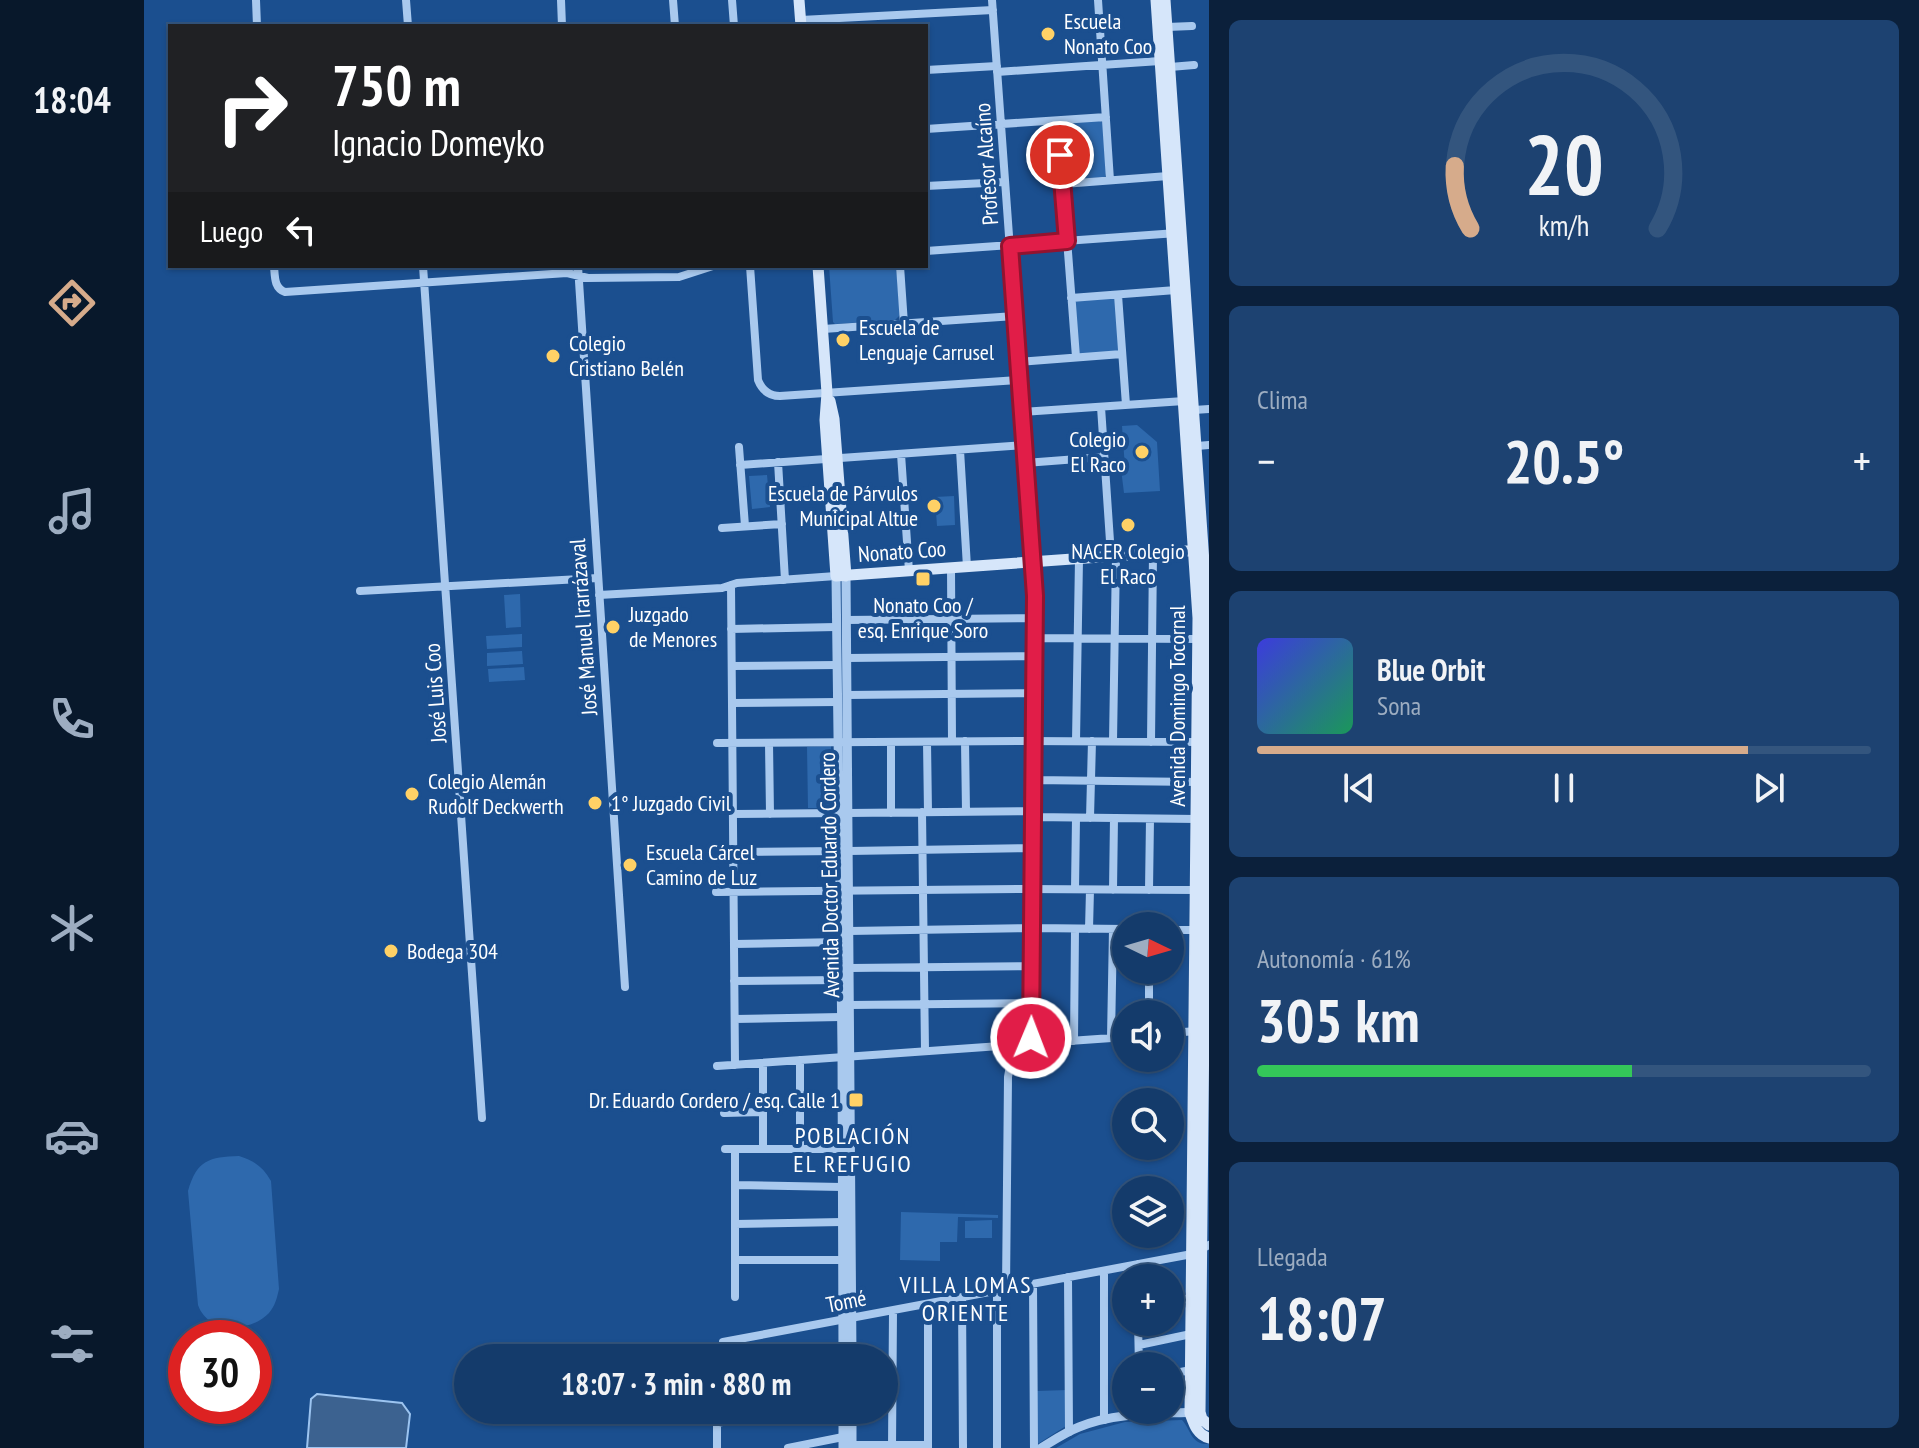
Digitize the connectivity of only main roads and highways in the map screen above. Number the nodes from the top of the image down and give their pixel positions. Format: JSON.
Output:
{"nodes":[{"id":1,"x":799,"y":0,"type":"edge"},
{"id":2,"x":1156,"y":0,"type":"edge"},
{"id":3,"x":1165,"y":0,"type":"edge"},
{"id":4,"x":801,"y":23,"type":"edge"},
{"id":5,"x":1165,"y":64,"type":"junction"},
{"id":6,"x":1177,"y":233,"type":"junction"},
{"id":7,"x":818,"y":268,"type":"edge"},
{"id":8,"x":1203,"y":446,"type":"edge"},
{"id":9,"x":1204,"y":478,"type":"edge"},
{"id":10,"x":1205,"y":510,"type":"edge"},
{"id":11,"x":1202,"y":550,"type":"edge"},
{"id":12,"x":841,"y":576,"type":"joint"},
{"id":13,"x":1208,"y":689,"type":"edge"},
{"id":14,"x":1205,"y":728,"type":"edge"},
{"id":15,"x":1202,"y":742,"type":"edge"},
{"id":16,"x":1208,"y":808,"type":"edge"},
{"id":17,"x":1208,"y":845,"type":"edge"},
{"id":18,"x":1207,"y":880,"type":"edge"},
{"id":19,"x":1202,"y":920,"type":"edge"},
{"id":20,"x":1200,"y":1031,"type":"junction"},
{"id":21,"x":1206,"y":1072,"type":"edge"},
{"id":22,"x":1201,"y":1249,"type":"edge"},
{"id":23,"x":1200,"y":1372,"type":"edge"},
{"id":24,"x":1195,"y":1412,"type":"junction"},
{"id":25,"x":1209,"y":1425,"type":"edge"},
{"id":26,"x":1209,"y":1438,"type":"edge"}],
"edges":[{"from":1,"to":4,"type":"main road"},
{"from":2,"to":5,"type":"main road","name":"Avenida Domingo Tocornal"},
{"from":3,"to":5,"type":"main road","name":"Avenida Domingo Tocornal"},
{"from":5,"to":6,"type":"main road","name":"Avenida Domingo Tocornal"},
{"from":5,"to":6,"type":"main road","name":"Avenida Domingo Tocornal"},
{"from":6,"to":8,"type":"main road","name":"Avenida Domingo Tocornal"},
{"from":6,"to":11,"type":"main road","name":"Avenida Domingo Tocornal"},
{"from":7,"to":12,"type":"main road","name":"Avenida Doctor Eduardo Cordero"},
{"from":8,"to":9,"type":"main road","name":"Avenida Domingo Tocornal"},
{"from":9,"to":10,"type":"main road","name":"Avenida Domingo Tocornal"},
{"from":10,"to":11,"type":"main road","name":"Avenida Domingo Tocornal"},
{"from":11,"to":12,"type":"main road","name":"Nonato Coo"},
{"from":11,"to":13,"type":"main road","name":"Avenida Domingo Tocornal"},
{"from":11,"to":14,"type":"main road","name":"Avenida Domingo Tocornal"},
{"from":13,"to":14,"type":"main road","name":"Avenida Domingo Tocornal"},
{"from":14,"to":15,"type":"main road","name":"Avenida Domingo Tocornal"},
{"from":15,"to":16,"type":"main road","name":"Avenida Domingo Tocornal"},
{"from":15,"to":19,"type":"main road","name":"Avenida Domingo Tocornal"},
{"from":16,"to":17,"type":"main road","name":"Avenida Domingo Tocornal"},
{"from":17,"to":18,"type":"main road","name":"Avenida Domingo Tocornal"},
{"from":18,"to":19,"type":"main road","name":"Avenida Domingo Tocornal"},
{"from":19,"to":20,"type":"main road","name":"Avenida Domingo Tocornal"},
{"from":20,"to":21,"type":"main road","name":"Avenida Domingo Tocornal"},
{"from":20,"to":22,"type":"main road","name":"Avenida Domingo Tocornal"},
{"from":21,"to":22,"type":"main road","name":"Avenida Domingo Tocornal"},
{"from":22,"to":23,"type":"main road","name":"Avenida Domingo Tocornal"},
{"from":22,"to":23,"type":"main road","name":"Avenida Domingo Tocornal"},
{"from":23,"to":24,"type":"main road","name":"Avenida Domingo Tocornal"},
{"from":24,"to":25,"type":"main road"},
{"from":24,"to":26,"type":"main road"}]}
